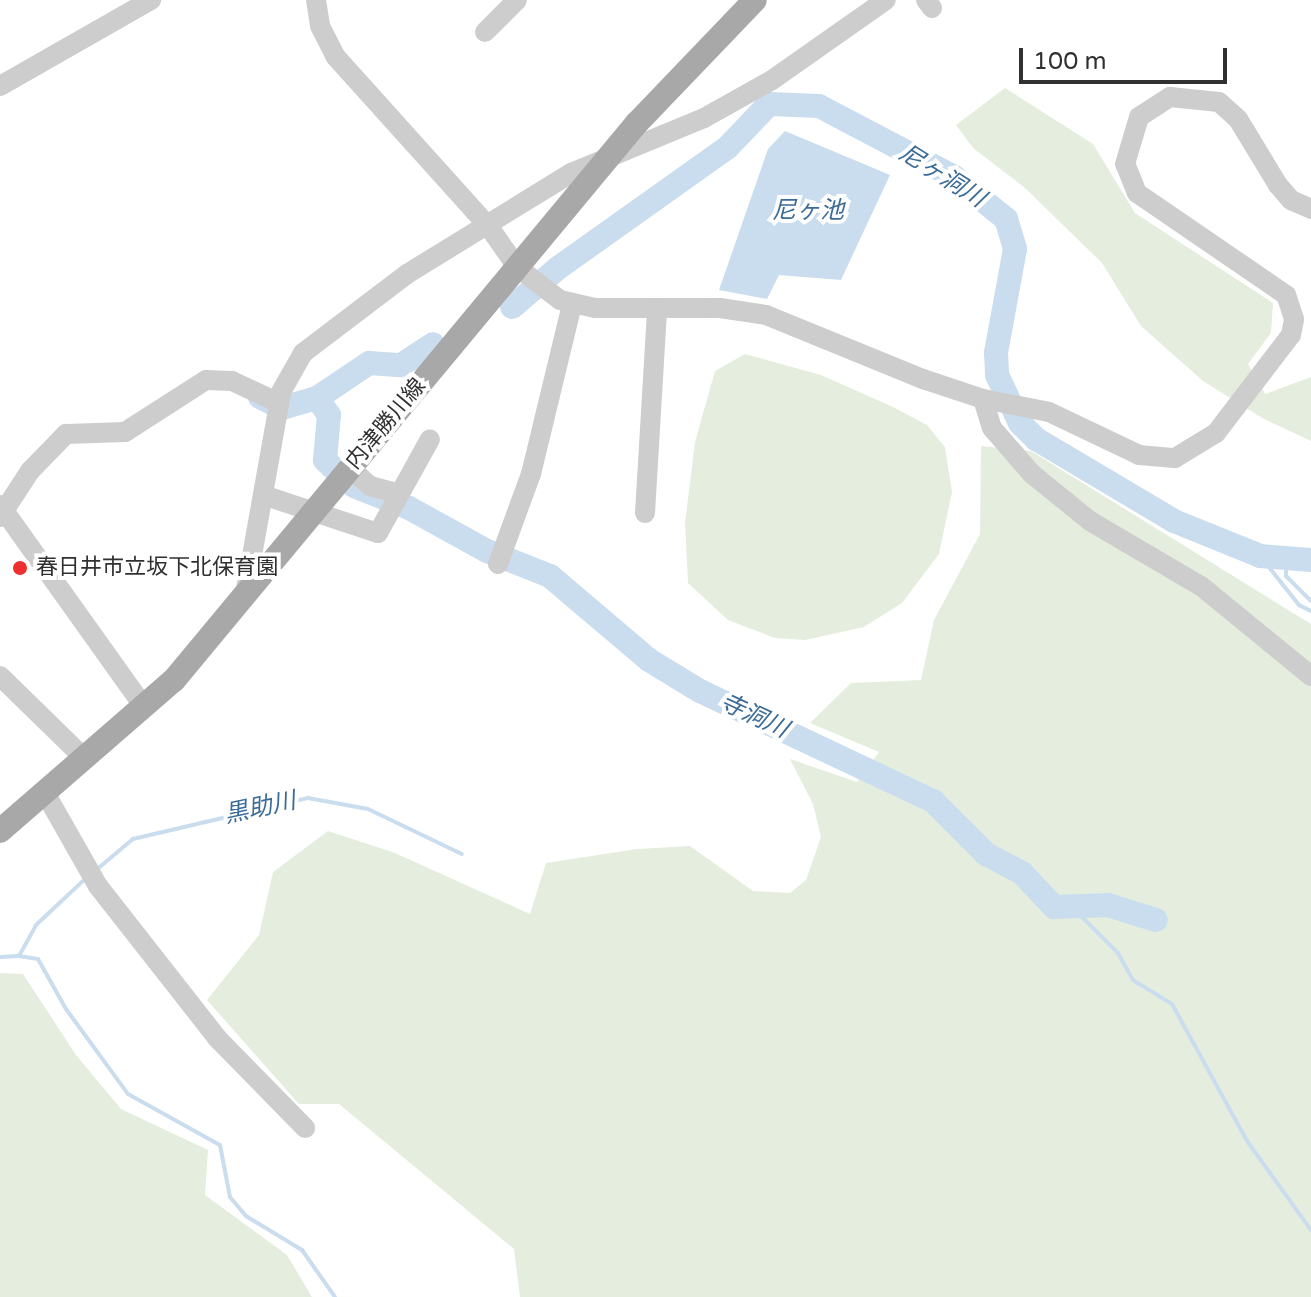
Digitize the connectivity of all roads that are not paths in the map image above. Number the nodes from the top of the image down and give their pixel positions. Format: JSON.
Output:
{"nodes":[{"id":1,"x":151,"y":0,"type":"edge"},
{"id":2,"x":316,"y":0,"type":"edge"},
{"id":3,"x":517,"y":0,"type":"edge"},
{"id":4,"x":755,"y":0,"type":"edge"},
{"id":5,"x":886,"y":0,"type":"edge"},
{"id":6,"x":485,"y":32,"type":"dead end"},
{"id":7,"x":0,"y":86,"type":"edge"},
{"id":8,"x":610,"y":156,"type":"junction"},
{"id":9,"x":1311,"y":209,"type":"edge"},
{"id":10,"x":489,"y":227,"type":"junction"},
{"id":11,"x":529,"y":279,"type":"junction"},
{"id":12,"x":572,"y":304,"type":"junction"},
{"id":13,"x":657,"y":308,"type":"junction"},
{"id":14,"x":983,"y":399,"type":"junction"},
{"id":15,"x":279,"y":403,"type":"junction"},
{"id":16,"x":430,"y":439,"type":"dead end"},
{"id":17,"x":350,"y":468,"type":"junction"},
{"id":18,"x":399,"y":494,"type":"junction"},
{"id":19,"x":263,"y":495,"type":"junction"},
{"id":20,"x":315,"y":510,"type":"junction"},
{"id":21,"x":2,"y":511,"type":"edge"},
{"id":22,"x":645,"y":513,"type":"dead end"},
{"id":23,"x":498,"y":564,"type":"dead end"},
{"id":24,"x":245,"y":595,"type":"junction"},
{"id":25,"x":0,"y":676,"type":"edge"},
{"id":26,"x":1311,"y":676,"type":"edge"},
{"id":27,"x":145,"y":708,"type":"junction"},
{"id":28,"x":84,"y":758,"type":"junction"},
{"id":29,"x":44,"y":791,"type":"junction"},
{"id":30,"x":0,"y":831,"type":"edge"},
{"id":31,"x":305,"y":1128,"type":"dead end"}],
"edges":[{"from":1,"to":7,"type":"street"},
{"from":2,"to":10,"type":"street"},
{"from":3,"to":6,"type":"street"},
{"from":4,"to":8,"type":"main road","name":"内津勝川線"},
{"from":5,"to":8,"type":"street"},
{"from":8,"to":10,"type":"street"},
{"from":8,"to":11,"type":"main road","name":"内津勝川線"},
{"from":9,"to":14,"type":"street"},
{"from":10,"to":11,"type":"street"},
{"from":10,"to":15,"type":"street"},
{"from":11,"to":12,"type":"street"},
{"from":11,"to":17,"type":"main road","name":"内津勝川線"},
{"from":12,"to":13,"type":"street"},
{"from":12,"to":23,"type":"street"},
{"from":13,"to":14,"type":"street"},
{"from":13,"to":22,"type":"street"},
{"from":14,"to":26,"type":"street"},
{"from":15,"to":19,"type":"street"},
{"from":15,"to":21,"type":"street"},
{"from":16,"to":18,"type":"street"},
{"from":17,"to":18,"type":"street"},
{"from":17,"to":20,"type":"main road","name":"内津勝川線"},
{"from":18,"to":20,"type":"street"},
{"from":19,"to":20,"type":"street"},
{"from":19,"to":24,"type":"street"},
{"from":20,"to":24,"type":"main road","name":"内津勝川線"},
{"from":21,"to":27,"type":"street"},
{"from":24,"to":27,"type":"main road","name":"内津勝川線"},
{"from":25,"to":28,"type":"street"},
{"from":27,"to":28,"type":"main road","name":"内津勝川線"},
{"from":28,"to":29,"type":"main road","name":"内津勝川線"},
{"from":29,"to":30,"type":"main road","name":"内津勝川線"},
{"from":29,"to":31,"type":"street"}]}
